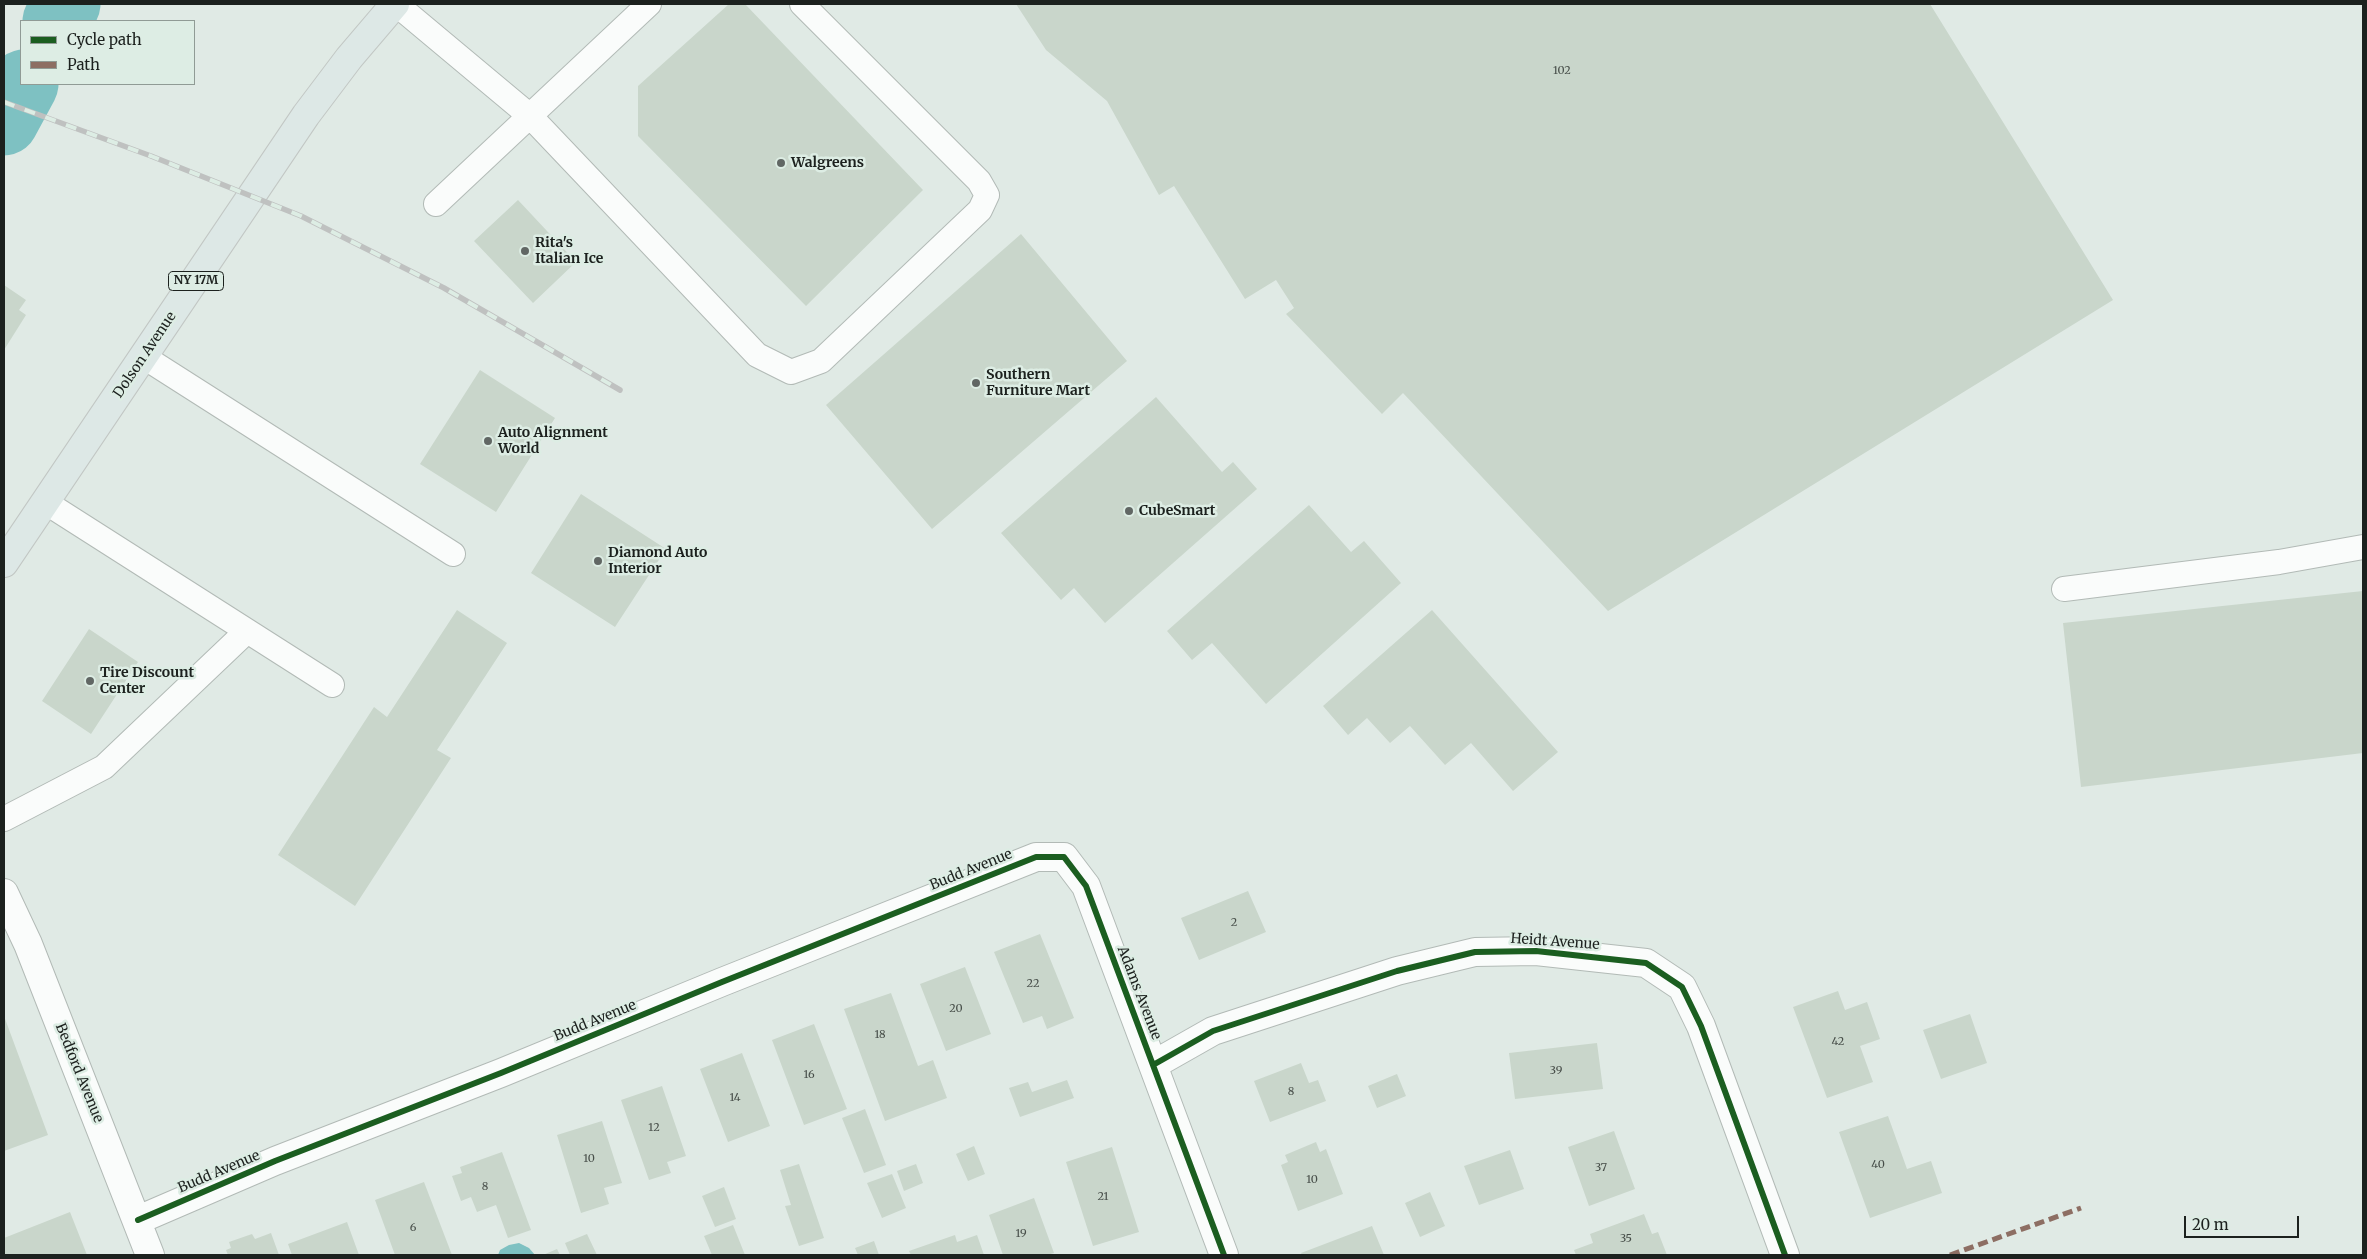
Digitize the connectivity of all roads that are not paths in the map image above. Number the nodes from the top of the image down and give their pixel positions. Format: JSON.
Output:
{"nodes":[{"id":1,"x":396,"y":4,"type":"edge"},
{"id":2,"x":649,"y":4,"type":"edge"},
{"id":3,"x":802,"y":4,"type":"edge"},
{"id":4,"x":530,"y":116,"type":"junction"},
{"id":5,"x":436,"y":204,"type":"dead end"},
{"id":6,"x":144,"y":357,"type":"junction"},
{"id":7,"x":45,"y":502,"type":"junction"},
{"id":8,"x":2363,"y":547,"type":"edge"},
{"id":9,"x":453,"y":554,"type":"dead end"},
{"id":10,"x":4,"y":563,"type":"edge"},
{"id":11,"x":2064,"y":589,"type":"dead end"},
{"id":12,"x":247,"y":631,"type":"junction"},
{"id":13,"x":332,"y":686,"type":"dead end"},
{"id":14,"x":4,"y":819,"type":"edge"},
{"id":15,"x":1064,"y":857,"type":"joint"},
{"id":16,"x":4,"y":893,"type":"edge"},
{"id":17,"x":1153,"y":1065,"type":"junction"},
{"id":18,"x":138,"y":1220,"type":"junction"},
{"id":19,"x":150,"y":1255,"type":"edge"},
{"id":20,"x":1224,"y":1255,"type":"edge"},
{"id":21,"x":1785,"y":1255,"type":"edge"}],
"edges":[{"from":1,"to":4,"type":"lane"},
{"from":1,"to":6,"type":"main road","name":"Dolson Avenue","number":"NY 17M"},
{"from":2,"to":4,"type":"lane"},
{"from":3,"to":4,"type":"lane"},
{"from":4,"to":5,"type":"lane"},
{"from":6,"to":7,"type":"main road","name":"Dolson Avenue","number":"NY 17M"},
{"from":6,"to":9,"type":"lane"},
{"from":7,"to":10,"type":"main road","name":"Dolson Avenue","number":"NY 17M"},
{"from":7,"to":12,"type":"lane"},
{"from":8,"to":11,"type":"lane"},
{"from":12,"to":13,"type":"lane"},
{"from":12,"to":14,"type":"lane"},
{"from":15,"to":17,"type":"street","name":"Adams Avenue"},
{"from":15,"to":18,"type":"street","name":"Budd Avenue"},
{"from":16,"to":18,"type":"street","name":"Bedford Avenue"},
{"from":17,"to":20,"type":"street","name":"Adams Avenue"},
{"from":17,"to":21,"type":"street","name":"Heidt Avenue"},
{"from":18,"to":19,"type":"street","name":"Bedford Avenue"}]}
